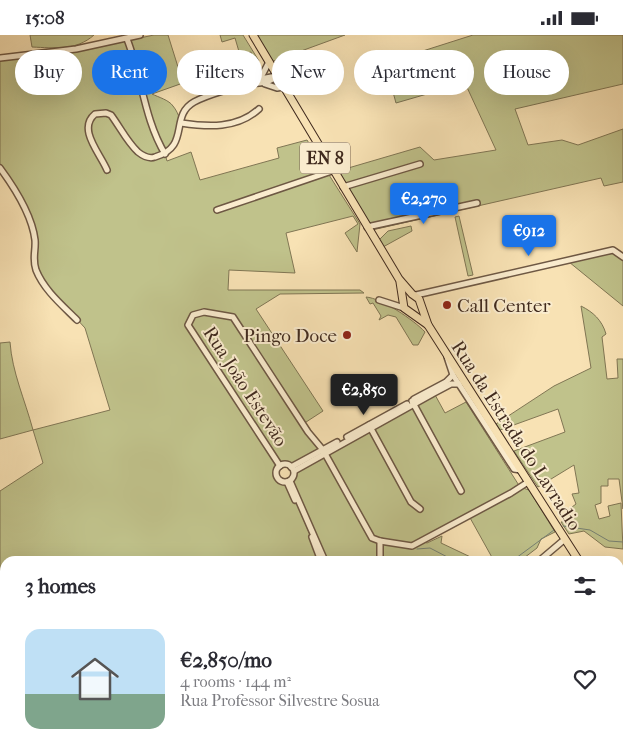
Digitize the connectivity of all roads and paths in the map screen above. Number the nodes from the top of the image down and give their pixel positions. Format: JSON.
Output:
{"nodes":[{"id":1,"x":140,"y":35,"type":"edge"},
{"id":2,"x":252,"y":35,"type":"edge"},
{"id":3,"x":127,"y":39,"type":"junction"},
{"id":4,"x":0,"y":58,"type":"edge"},
{"id":5,"x":268,"y":62,"type":"junction"},
{"id":6,"x":272,"y":68,"type":"edge"},
{"id":7,"x":262,"y":75,"type":"edge"},
{"id":8,"x":272,"y":79,"type":"edge"},
{"id":9,"x":265,"y":84,"type":"joint"},
{"id":10,"x":272,"y":86,"type":"edge"},
{"id":11,"x":217,"y":95,"type":"edge"},
{"id":12,"x":288,"y":95,"type":"edge"},
{"id":13,"x":259,"y":109,"type":"dead end"},
{"id":14,"x":181,"y":123,"type":"junction"},
{"id":15,"x":165,"y":154,"type":"junction"},
{"id":16,"x":420,"y":164,"type":"dead end"},
{"id":17,"x":0,"y":167,"type":"edge"},
{"id":18,"x":107,"y":170,"type":"dead end"},
{"id":19,"x":332,"y":171,"type":"junction"},
{"id":20,"x":342,"y":188,"type":"junction"},
{"id":21,"x":477,"y":203,"type":"dead end"},
{"id":22,"x":217,"y":210,"type":"dead end"},
{"id":23,"x":367,"y":227,"type":"junction"},
{"id":24,"x":623,"y":257,"type":"edge"},
{"id":25,"x":399,"y":279,"type":"junction"},
{"id":26,"x":379,"y":299,"type":"dead end"},
{"id":27,"x":417,"y":299,"type":"junction"},
{"id":28,"x":405,"y":305,"type":"junction"},
{"id":29,"x":78,"y":320,"type":"dead end"},
{"id":30,"x":428,"y":325,"type":"junction"},
{"id":31,"x":447,"y":354,"type":"junction"},
{"id":32,"x":453,"y":375,"type":"junction"},
{"id":33,"x":459,"y":384,"type":"junction"},
{"id":34,"x":413,"y":402,"type":"junction"},
{"id":35,"x":370,"y":426,"type":"junction"},
{"id":36,"x":324,"y":451,"type":"junction"},
{"id":37,"x":280,"y":466,"type":"junction"},
{"id":38,"x":292,"y":469,"type":"junction"},
{"id":39,"x":521,"y":471,"type":"junction"},
{"id":40,"x":288,"y":481,"type":"junction"},
{"id":41,"x":528,"y":482,"type":"junction"},
{"id":42,"x":461,"y":491,"type":"dead end"},
{"id":43,"x":420,"y":509,"type":"dead end"},
{"id":44,"x":565,"y":539,"type":"junction"},
{"id":45,"x":380,"y":541,"type":"junction"},
{"id":46,"x":319,"y":556,"type":"edge"},
{"id":47,"x":324,"y":556,"type":"edge"},
{"id":48,"x":380,"y":556,"type":"edge"},
{"id":49,"x":545,"y":556,"type":"edge"},
{"id":50,"x":576,"y":556,"type":"edge"}],
"edges":[{"from":1,"to":3,"type":"street"},
{"from":2,"to":5,"type":"main road","name":"Rua da Estrada do Lavradio","number":"EN 8"},
{"from":3,"to":4,"type":"street"},
{"from":3,"to":15,"type":"street"},
{"from":5,"to":6,"type":"main road","name":"Rua da Estrada do Lavradio","number":"EN 8"},
{"from":5,"to":7,"type":"street"},
{"from":8,"to":9,"type":"street"},
{"from":9,"to":10,"type":"street"},
{"from":11,"to":14,"type":"street"},
{"from":12,"to":19,"type":"main road","name":"Rua da Estrada do Lavradio","number":"EN 8"},
{"from":13,"to":14,"type":"street"},
{"from":14,"to":15,"type":"street"},
{"from":15,"to":18,"type":"street"},
{"from":16,"to":20,"type":"street"},
{"from":17,"to":29,"type":"street"},
{"from":19,"to":20,"type":"main road","name":"Rua da Estrada do Lavradio","number":"EN 8"},
{"from":19,"to":22,"type":"street"},
{"from":20,"to":23,"type":"main road","name":"Rua da Estrada do Lavradio","number":"EN 8"},
{"from":21,"to":23,"type":"street"},
{"from":23,"to":25,"type":"main road","name":"Rua da Estrada do Lavradio","number":"EN 8"},
{"from":24,"to":27,"type":"street"},
{"from":25,"to":27,"type":"main road","name":"Rua da Estrada do Lavradio","number":"EN 8"},
{"from":25,"to":28,"type":"main road","name":"Rua da Estrada do Lavradio","number":"EN 8"},
{"from":26,"to":28,"type":"street"},
{"from":27,"to":28,"type":"main road"},
{"from":27,"to":28,"type":"main road"},
{"from":27,"to":30,"type":"main road","name":"Rua da Estrada do Lavradio","number":"EN 8"},
{"from":28,"to":30,"type":"main road","name":"Rua da Estrada do Lavradio","number":"EN 8"},
{"from":30,"to":31,"type":"main road","name":"Rua da Estrada do Lavradio","number":"EN 8"},
{"from":31,"to":32,"type":"street"},
{"from":31,"to":39,"type":"main road","name":"Rua da Estrada do Lavradio","number":"EN 8"},
{"from":32,"to":33,"type":"street"},
{"from":32,"to":34,"type":"street"},
{"from":33,"to":34,"type":"street"},
{"from":33,"to":39,"type":"street"},
{"from":34,"to":35,"type":"street"},
{"from":34,"to":42,"type":"street"},
{"from":35,"to":36,"type":"street"},
{"from":35,"to":43,"type":"street"},
{"from":36,"to":37,"type":"street","name":"Rua João Estevão"},
{"from":36,"to":38,"type":"street"},
{"from":36,"to":45,"type":"street"},
{"from":37,"to":38,"type":"street"},
{"from":37,"to":40,"type":"street"},
{"from":38,"to":40,"type":"street"},
{"from":39,"to":41,"type":"main road","name":"Rua da Estrada do Lavradio","number":"EN 8"},
{"from":40,"to":46,"type":"street"},
{"from":40,"to":47,"type":"street"},
{"from":41,"to":44,"type":"main road","name":"Rua da Estrada do Lavradio","number":"EN 8"},
{"from":41,"to":45,"type":"street"},
{"from":44,"to":49,"type":"street"},
{"from":44,"to":50,"type":"main road","name":"Rua da Estrada do Lavradio","number":"EN 8"},
{"from":45,"to":48,"type":"street"}]}
